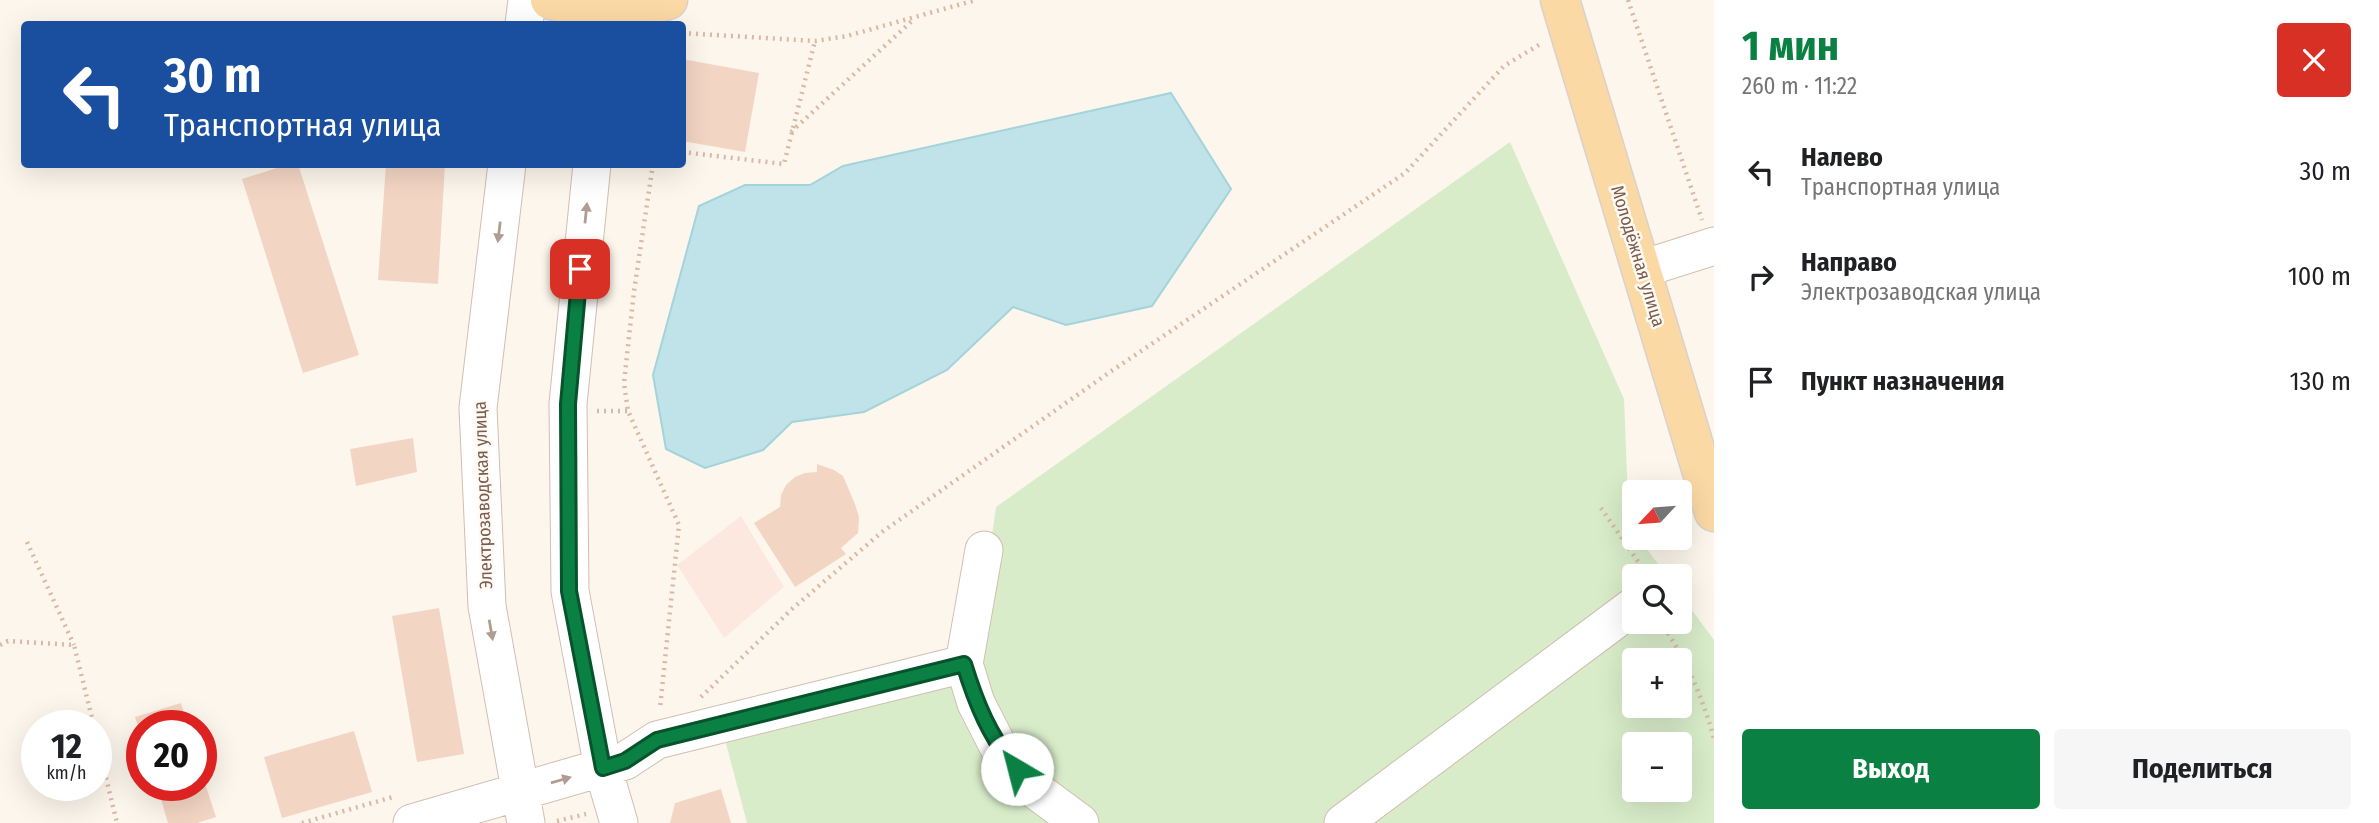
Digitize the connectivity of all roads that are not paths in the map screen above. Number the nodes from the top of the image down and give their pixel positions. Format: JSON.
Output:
{"nodes":[{"id":1,"x":527,"y":0,"type":"edge"},
{"id":2,"x":550,"y":0,"type":"edge"},
{"id":3,"x":668,"y":0,"type":"edge"},
{"id":4,"x":1560,"y":0,"type":"edge"},
{"id":5,"x":611,"y":13,"type":"edge"},
{"id":6,"x":524,"y":21,"type":"edge"},
{"id":7,"x":507,"y":168,"type":"edge"},
{"id":8,"x":592,"y":168,"type":"edge"},
{"id":9,"x":1712,"y":246,"type":"edge"},
{"id":10,"x":1642,"y":270,"type":"junction"},
{"id":11,"x":1714,"y":512,"type":"edge"},
{"id":12,"x":984,"y":550,"type":"dead end"},
{"id":13,"x":1622,"y":615,"type":"edge"},
{"id":14,"x":964,"y":664,"type":"junction"},
{"id":15,"x":603,"y":768,"type":"junction"},
{"id":16,"x":523,"y":808,"type":"edge"},
{"id":17,"x":412,"y":823,"type":"edge"},
{"id":18,"x":619,"y":823,"type":"edge"},
{"id":19,"x":1080,"y":823,"type":"edge"},
{"id":20,"x":1343,"y":823,"type":"edge"}],
"edges":[{"from":1,"to":6,"type":"street"},
{"from":2,"to":5,"type":"main road"},
{"from":3,"to":5,"type":"main road"},
{"from":4,"to":10,"type":"main road","name":"Молодёжная улица"},
{"from":7,"to":16,"type":"street","name":"Электрозаводская улица","one_way":true},
{"from":15,"to":8,"type":"street","one_way":true},
{"from":9,"to":10,"type":"street"},
{"from":10,"to":11,"type":"main road","name":"Молодёжная улица"},
{"from":12,"to":14,"type":"street"},
{"from":13,"to":20,"type":"street"},
{"from":14,"to":15,"type":"street"},
{"from":14,"to":19,"type":"street"},
{"from":16,"to":15,"type":"street","one_way":true},
{"from":15,"to":18,"type":"street"},
{"from":16,"to":17,"type":"street"}]}
